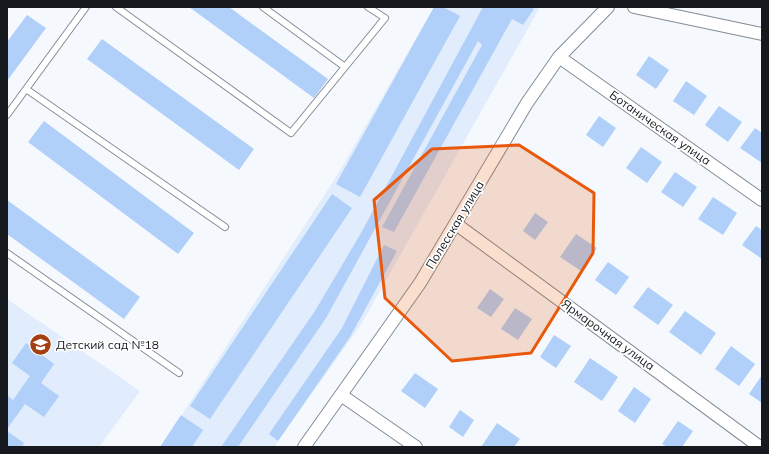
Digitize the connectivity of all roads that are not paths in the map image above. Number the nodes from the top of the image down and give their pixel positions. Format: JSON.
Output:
{"nodes":[{"id":1,"x":86,"y":7,"type":"edge"},
{"id":2,"x":116,"y":7,"type":"edge"},
{"id":3,"x":263,"y":7,"type":"edge"},
{"id":4,"x":368,"y":7,"type":"edge"},
{"id":5,"x":608,"y":7,"type":"edge"},
{"id":6,"x":634,"y":7,"type":"edge"},
{"id":7,"x":762,"y":34,"type":"edge"},
{"id":8,"x":558,"y":57,"type":"junction"},
{"id":9,"x":345,"y":67,"type":"junction"},
{"id":10,"x":26,"y":89,"type":"junction"},
{"id":11,"x":7,"y":115,"type":"edge"},
{"id":12,"x":762,"y":200,"type":"edge"},
{"id":13,"x":456,"y":224,"type":"junction"},
{"id":14,"x":225,"y":227,"type":"dead end"},
{"id":15,"x":7,"y":253,"type":"edge"},
{"id":16,"x":179,"y":372,"type":"dead end"},
{"id":17,"x":341,"y":395,"type":"junction"},
{"id":18,"x":304,"y":447,"type":"edge"},
{"id":19,"x":416,"y":447,"type":"edge"},
{"id":20,"x":760,"y":447,"type":"edge"}],
"edges":[{"from":1,"to":10,"type":"lane"},
{"from":2,"to":9,"type":"lane"},
{"from":3,"to":9,"type":"lane"},
{"from":4,"to":9,"type":"lane"},
{"from":5,"to":8,"type":"street","name":"Полесская улица"},
{"from":6,"to":7,"type":"street"},
{"from":8,"to":12,"type":"street","name":"Ботаническая улица"},
{"from":8,"to":13,"type":"street","name":"Полесская улица"},
{"from":10,"to":11,"type":"lane"},
{"from":10,"to":14,"type":"lane"},
{"from":13,"to":17,"type":"street","name":"Полесская улица"},
{"from":13,"to":20,"type":"street","name":"Ярмарочная улица"},
{"from":15,"to":16,"type":"lane"},
{"from":17,"to":18,"type":"street","name":"Полесская улица"},
{"from":17,"to":19,"type":"street"}]}
